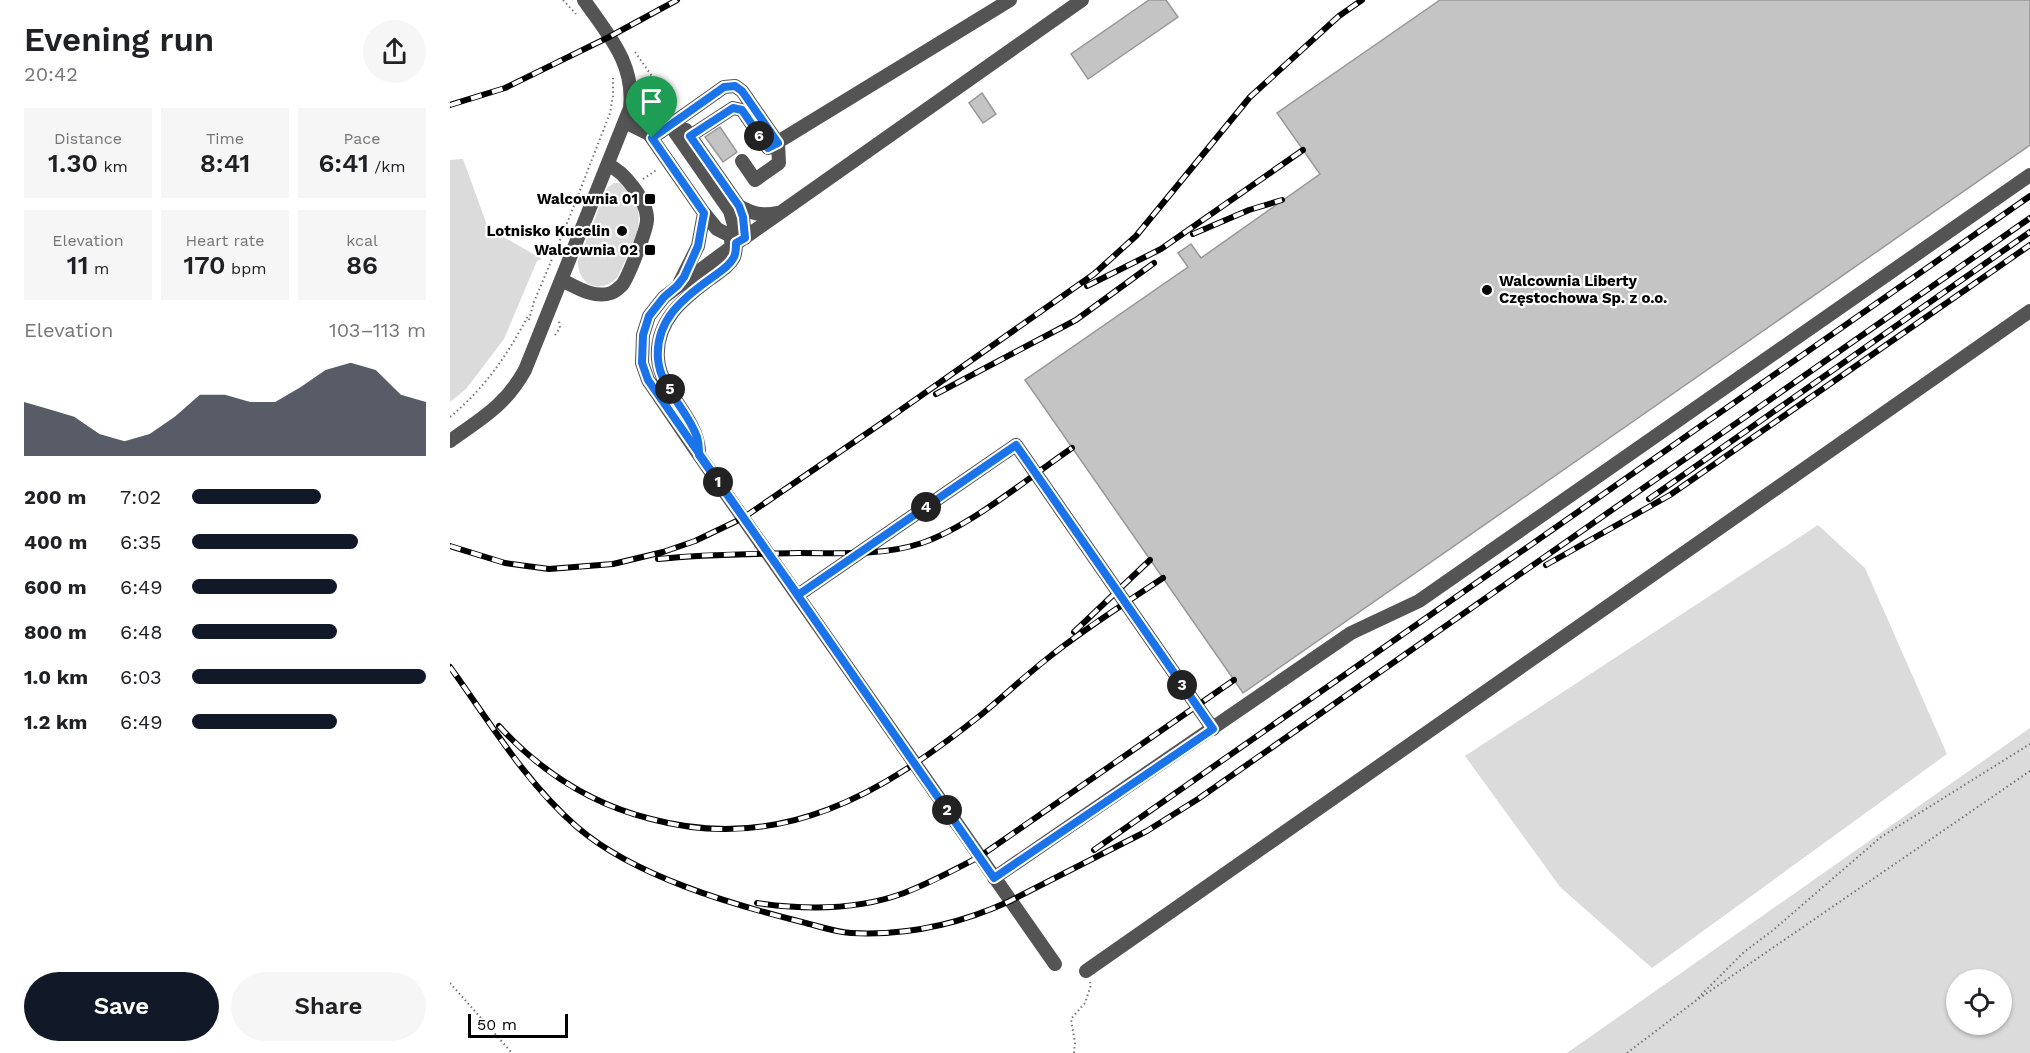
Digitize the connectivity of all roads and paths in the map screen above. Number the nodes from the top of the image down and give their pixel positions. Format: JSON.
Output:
{"nodes":[{"id":1,"x":563,"y":0,"type":"edge"},
{"id":2,"x":584,"y":0,"type":"edge"},
{"id":3,"x":1010,"y":0,"type":"edge"},
{"id":4,"x":1082,"y":0,"type":"edge"},
{"id":5,"x":578,"y":16,"type":"dead end"},
{"id":6,"x":632,"y":48,"type":"dead end"},
{"id":7,"x":613,"y":74,"type":"dead end"},
{"id":8,"x":676,"y":121,"type":"junction"},
{"id":9,"x":625,"y":122,"type":"junction"},
{"id":10,"x":690,"y":136,"type":"junction"},
{"id":11,"x":652,"y":138,"type":"junction"},
{"id":12,"x":778,"y":143,"type":"junction"},
{"id":13,"x":742,"y":161,"type":"dead end"},
{"id":14,"x":608,"y":165,"type":"junction"},
{"id":15,"x":2030,"y":175,"type":"edge"},
{"id":16,"x":734,"y":209,"type":"junction"},
{"id":17,"x":704,"y":213,"type":"junction"},
{"id":18,"x":780,"y":213,"type":"junction"},
{"id":19,"x":741,"y":236,"type":"junction"},
{"id":20,"x":562,"y":280,"type":"junction"},
{"id":21,"x":677,"y":286,"type":"junction"},
{"id":22,"x":2030,"y":312,"type":"edge"},
{"id":23,"x":450,"y":417,"type":"edge"},
{"id":24,"x":450,"y":441,"type":"edge"},
{"id":25,"x":699,"y":455,"type":"junction"},
{"id":26,"x":798,"y":595,"type":"junction"},
{"id":27,"x":1213,"y":729,"type":"junction"},
{"id":28,"x":2030,"y":744,"type":"edge"},
{"id":29,"x":2030,"y":771,"type":"edge"},
{"id":30,"x":994,"y":878,"type":"junction"},
{"id":31,"x":1055,"y":964,"type":"dead end"},
{"id":32,"x":1086,"y":972,"type":"joint"},
{"id":33,"x":450,"y":983,"type":"edge"},
{"id":34,"x":1694,"y":1002,"type":"junction"},
{"id":35,"x":512,"y":1053,"type":"edge"},
{"id":36,"x":1074,"y":1053,"type":"edge"},
{"id":37,"x":1627,"y":1053,"type":"edge"}],
"edges":[{"from":1,"to":5,"type":"path"},
{"from":2,"to":9,"type":"street"},
{"from":3,"to":12,"type":"street"},
{"from":4,"to":18,"type":"street"},
{"from":6,"to":8,"type":"path"},
{"from":7,"to":23,"type":"path"},
{"from":8,"to":10,"type":"street"},
{"from":8,"to":11,"type":"street"},
{"from":8,"to":12,"type":"street"},
{"from":8,"to":16,"type":"street"},
{"from":9,"to":11,"type":"street"},
{"from":9,"to":14,"type":"street"},
{"from":10,"to":12,"type":"street"},
{"from":10,"to":16,"type":"street"},
{"from":11,"to":17,"type":"street"},
{"from":12,"to":13,"type":"street"},
{"from":14,"to":20,"type":"street"},
{"from":14,"to":20,"type":"street"},
{"from":15,"to":27,"type":"street"},
{"from":16,"to":18,"type":"street"},
{"from":16,"to":19,"type":"street"},
{"from":17,"to":19,"type":"street"},
{"from":17,"to":21,"type":"street"},
{"from":18,"to":19,"type":"street"},
{"from":19,"to":21,"type":"street"},
{"from":19,"to":25,"type":"street"},
{"from":20,"to":24,"type":"street"},
{"from":21,"to":25,"type":"street"},
{"from":22,"to":32,"type":"street"},
{"from":25,"to":26,"type":"street"},
{"from":26,"to":27,"type":"street"},
{"from":26,"to":30,"type":"street"},
{"from":27,"to":30,"type":"street"},
{"from":28,"to":34,"type":"path"},
{"from":29,"to":34,"type":"path"},
{"from":30,"to":31,"type":"street"},
{"from":32,"to":36,"type":"path"},
{"from":33,"to":35,"type":"path"},
{"from":34,"to":37,"type":"path"}]}
